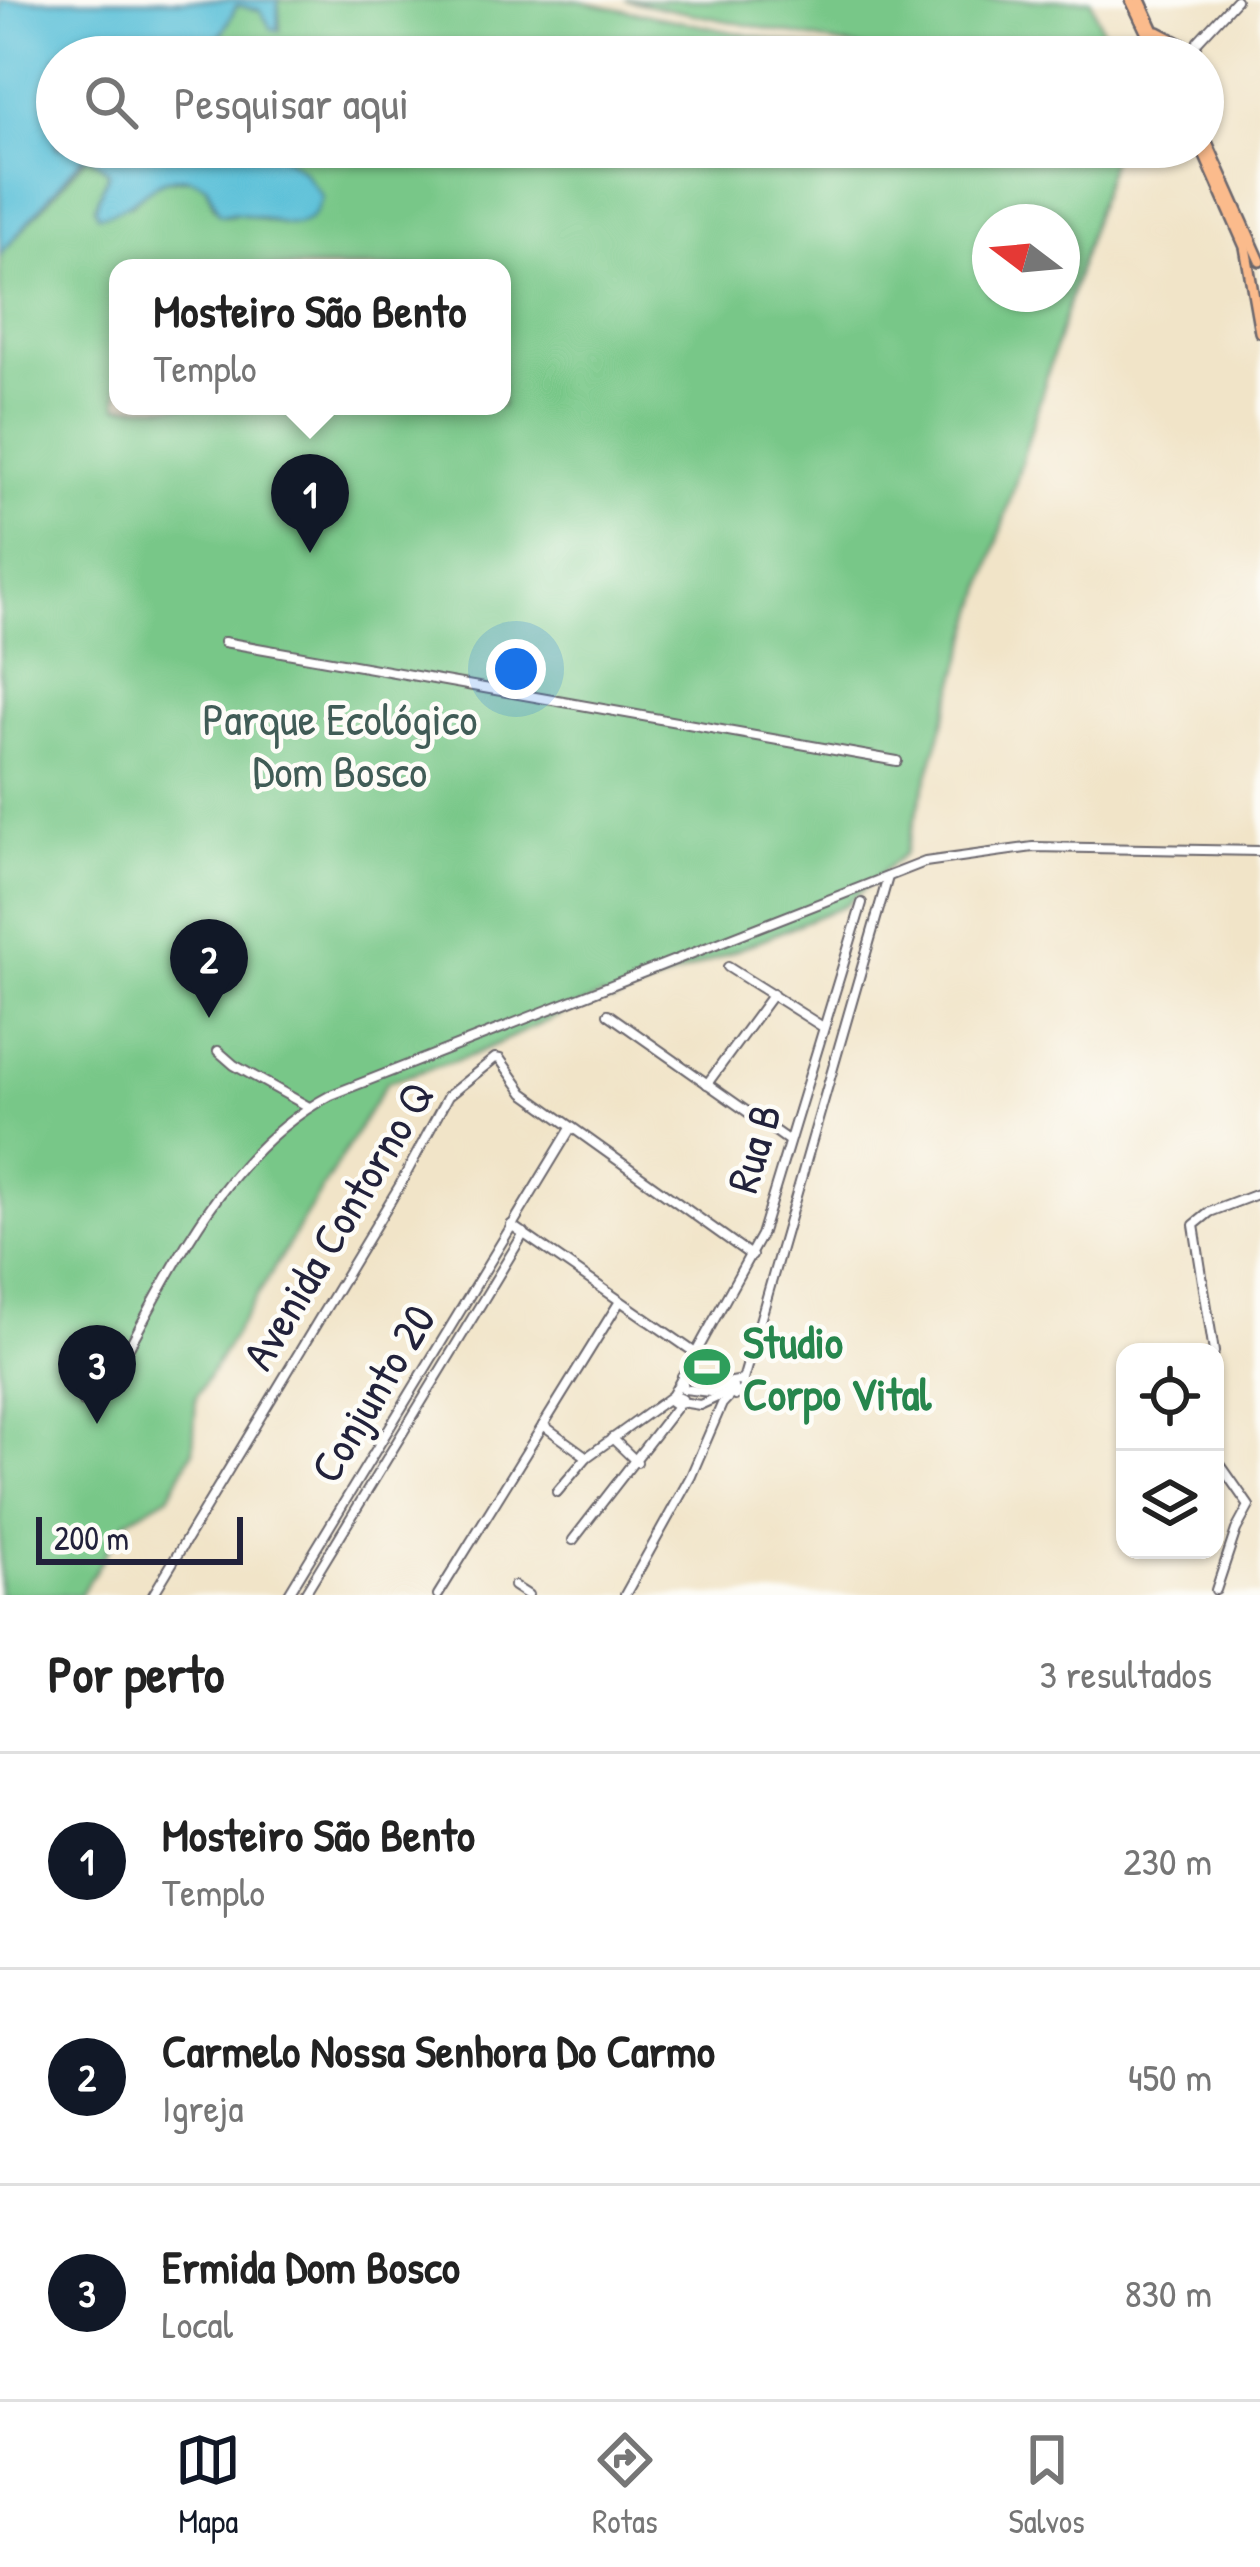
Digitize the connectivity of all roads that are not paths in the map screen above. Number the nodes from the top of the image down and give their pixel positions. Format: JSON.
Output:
{"nodes":[{"id":1,"x":1135,"y":0,"type":"edge"},
{"id":2,"x":1236,"y":0,"type":"edge"},
{"id":3,"x":1153,"y":28,"type":"junction"},
{"id":4,"x":1154,"y":36,"type":"edge"},
{"id":5,"x":1156,"y":36,"type":"edge"},
{"id":6,"x":1163,"y":36,"type":"edge"},
{"id":7,"x":1203,"y":36,"type":"edge"},
{"id":8,"x":1210,"y":168,"type":"edge"},
{"id":9,"x":1218,"y":168,"type":"edge"},
{"id":10,"x":1260,"y":261,"type":"edge"},
{"id":11,"x":1260,"y":332,"type":"edge"},
{"id":12,"x":224,"y":642,"type":"dead end"},
{"id":13,"x":897,"y":761,"type":"dead end"},
{"id":14,"x":1260,"y":851,"type":"edge"},
{"id":15,"x":888,"y":875,"type":"junction"},
{"id":16,"x":862,"y":903,"type":"dead end"},
{"id":17,"x":728,"y":967,"type":"dead end"},
{"id":18,"x":773,"y":994,"type":"junction"},
{"id":19,"x":608,"y":1014,"type":"dead end"},
{"id":20,"x":824,"y":1028,"type":"junction"},
{"id":21,"x":218,"y":1051,"type":"dead end"},
{"id":22,"x":707,"y":1084,"type":"junction"},
{"id":23,"x":309,"y":1107,"type":"junction"},
{"id":24,"x":571,"y":1128,"type":"junction"},
{"id":25,"x":789,"y":1141,"type":"junction"},
{"id":26,"x":1260,"y":1193,"type":"edge"},
{"id":27,"x":512,"y":1225,"type":"junction"},
{"id":28,"x":524,"y":1233,"type":"junction"},
{"id":29,"x":752,"y":1256,"type":"junction"},
{"id":30,"x":620,"y":1301,"type":"junction"},
{"id":31,"x":1213,"y":1343,"type":"edge"},
{"id":32,"x":694,"y":1352,"type":"junction"},
{"id":33,"x":734,"y":1389,"type":"junction"},
{"id":34,"x":94,"y":1393,"type":"dead end"},
{"id":35,"x":679,"y":1398,"type":"junction"},
{"id":36,"x":543,"y":1425,"type":"junction"},
{"id":37,"x":611,"y":1438,"type":"junction"},
{"id":38,"x":587,"y":1457,"type":"junction"},
{"id":39,"x":637,"y":1462,"type":"junction"},
{"id":40,"x":1224,"y":1470,"type":"edge"},
{"id":41,"x":356,"y":1484,"type":"junction"},
{"id":42,"x":557,"y":1492,"type":"dead end"},
{"id":43,"x":359,"y":1503,"type":"junction"},
{"id":44,"x":339,"y":1511,"type":"junction"},
{"id":45,"x":343,"y":1529,"type":"junction"},
{"id":46,"x":573,"y":1540,"type":"dead end"},
{"id":47,"x":514,"y":1586,"type":"dead end"},
{"id":48,"x":1216,"y":1590,"type":"dead end"},
{"id":49,"x":153,"y":1595,"type":"edge"},
{"id":50,"x":288,"y":1595,"type":"edge"},
{"id":51,"x":304,"y":1595,"type":"edge"},
{"id":52,"x":438,"y":1595,"type":"edge"},
{"id":53,"x":528,"y":1595,"type":"edge"},
{"id":54,"x":625,"y":1595,"type":"edge"}],
"edges":[{"from":1,"to":3,"type":"main road"},
{"from":1,"to":4,"type":"main road"},
{"from":2,"to":7,"type":"street"},
{"from":3,"to":5,"type":"main road"},
{"from":3,"to":6,"type":"main road"},
{"from":8,"to":11,"type":"main road"},
{"from":9,"to":10,"type":"main road"},
{"from":12,"to":13,"type":"street"},
{"from":14,"to":15,"type":"street"},
{"from":15,"to":23,"type":"street"},
{"from":15,"to":33,"type":"street"},
{"from":16,"to":20,"type":"street","name":"Rua B"},
{"from":17,"to":18,"type":"street"},
{"from":18,"to":20,"type":"street"},
{"from":18,"to":22,"type":"street"},
{"from":19,"to":22,"type":"street"},
{"from":20,"to":25,"type":"street","name":"Rua B"},
{"from":21,"to":23,"type":"street"},
{"from":22,"to":25,"type":"street"},
{"from":23,"to":34,"type":"street"},
{"from":24,"to":27,"type":"street","name":"Conjunto 20"},
{"from":24,"to":29,"type":"street","name":"Avenida Contorno Q"},
{"from":24,"to":49,"type":"street","name":"Avenida Contorno Q"},
{"from":25,"to":29,"type":"street","name":"Rua B"},
{"from":26,"to":31,"type":"street"},
{"from":27,"to":28,"type":"street"},
{"from":27,"to":41,"type":"street","name":"Conjunto 20"},
{"from":28,"to":30,"type":"street"},
{"from":28,"to":43,"type":"street","name":"Conjunto 20"},
{"from":29,"to":32,"type":"street","name":"Rua B"},
{"from":30,"to":32,"type":"street"},
{"from":30,"to":36,"type":"street"},
{"from":32,"to":35,"type":"street","name":"Rua B"},
{"from":33,"to":35,"type":"street"},
{"from":33,"to":54,"type":"street"},
{"from":35,"to":37,"type":"street"},
{"from":35,"to":39,"type":"street","name":"Rua B"},
{"from":36,"to":38,"type":"street"},
{"from":36,"to":52,"type":"street"},
{"from":37,"to":38,"type":"street"},
{"from":37,"to":39,"type":"street"},
{"from":38,"to":42,"type":"street"},
{"from":39,"to":46,"type":"street","name":"Rua B"},
{"from":40,"to":48,"type":"street"},
{"from":41,"to":43,"type":"street"},
{"from":41,"to":44,"type":"street","name":"Conjunto 20"},
{"from":43,"to":45,"type":"street","name":"Conjunto 20"},
{"from":44,"to":45,"type":"street"},
{"from":44,"to":50,"type":"street","name":"Conjunto 20"},
{"from":45,"to":51,"type":"street","name":"Conjunto 20"},
{"from":47,"to":53,"type":"street"}]}
